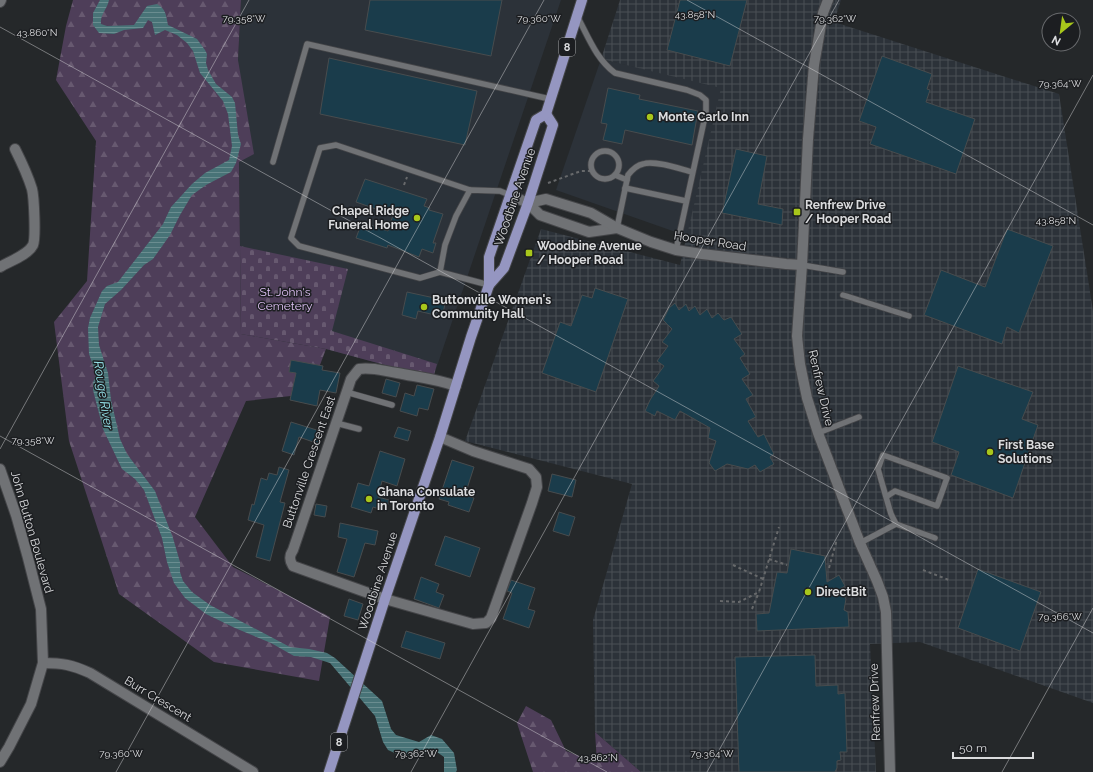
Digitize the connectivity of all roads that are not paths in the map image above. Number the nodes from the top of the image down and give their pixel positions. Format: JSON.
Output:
{"nodes":[{"id":1,"x":582,"y":0,"type":"edge"},
{"id":2,"x":828,"y":0,"type":"edge"},
{"id":3,"x":577,"y":15,"type":"junction"},
{"id":4,"x":550,"y":99,"type":"junction"},
{"id":5,"x":546,"y":114,"type":"junction"},
{"id":6,"x":15,"y":149,"type":"dead end"},
{"id":7,"x":272,"y":162,"type":"dead end"},
{"id":8,"x":692,"y":172,"type":"junction"},
{"id":9,"x":615,"y":175,"type":"junction"},
{"id":10,"x":627,"y":180,"type":"junction"},
{"id":11,"x":625,"y":188,"type":"junction"},
{"id":12,"x":470,"y":190,"type":"junction"},
{"id":13,"x":510,"y":195,"type":"junction"},
{"id":14,"x":686,"y":201,"type":"junction"},
{"id":15,"x":528,"y":204,"type":"junction"},
{"id":16,"x":617,"y":228,"type":"junction"},
{"id":17,"x":676,"y":250,"type":"junction"},
{"id":18,"x":802,"y":265,"type":"junction"},
{"id":19,"x":0,"y":267,"type":"edge"},
{"id":20,"x":440,"y":272,"type":"junction"},
{"id":21,"x":843,"y":272,"type":"dead end"},
{"id":22,"x":489,"y":285,"type":"junction"},
{"id":23,"x":843,"y":295,"type":"dead end"},
{"id":24,"x":909,"y":316,"type":"dead end"},
{"id":25,"x":456,"y":386,"type":"junction"},
{"id":26,"x":346,"y":392,"type":"junction"},
{"id":27,"x":392,"y":405,"type":"dead end"},
{"id":28,"x":859,"y":417,"type":"dead end"},
{"id":29,"x":336,"y":423,"type":"junction"},
{"id":30,"x":359,"y":429,"type":"dead end"},
{"id":31,"x":818,"y":433,"type":"junction"},
{"id":32,"x":440,"y":437,"type":"junction"},
{"id":33,"x":0,"y":468,"type":"edge"},
{"id":34,"x":886,"y":497,"type":"junction"},
{"id":35,"x":896,"y":524,"type":"junction"},
{"id":36,"x":935,"y":538,"type":"dead end"},
{"id":37,"x":860,"y":543,"type":"junction"},
{"id":38,"x":385,"y":599,"type":"junction"},
{"id":39,"x":43,"y":663,"type":"junction"},
{"id":40,"x":0,"y":762,"type":"edge"},
{"id":41,"x":253,"y":772,"type":"edge"},
{"id":42,"x":329,"y":772,"type":"edge"},
{"id":43,"x":890,"y":772,"type":"edge"}],
"edges":[{"from":1,"to":3,"type":"main road","name":"Woodbine Avenue","number":"8"},
{"from":2,"to":18,"type":"street","name":"Renfrew Drive"},
{"from":3,"to":4,"type":"main road","name":"Woodbine Avenue","number":"8"},
{"from":3,"to":8,"type":"lane"},
{"from":4,"to":5,"type":"main road","name":"Woodbine Avenue","number":"8"},
{"from":4,"to":7,"type":"lane"},
{"from":5,"to":13,"type":"main road","name":"Woodbine Avenue","number":"8"},
{"from":5,"to":15,"type":"main road","name":"Woodbine Avenue","number":"8"},
{"from":6,"to":19,"type":"street"},
{"from":8,"to":10,"type":"lane"},
{"from":8,"to":14,"type":"lane"},
{"from":9,"to":9,"type":"lane"},
{"from":9,"to":10,"type":"lane"},
{"from":10,"to":11,"type":"lane"},
{"from":11,"to":14,"type":"lane"},
{"from":11,"to":16,"type":"lane"},
{"from":12,"to":13,"type":"lane"},
{"from":12,"to":20,"type":"lane"},
{"from":12,"to":20,"type":"lane"},
{"from":13,"to":15,"type":"street"},
{"from":13,"to":22,"type":"main road","name":"Woodbine Avenue","number":"8"},
{"from":14,"to":17,"type":"lane"},
{"from":15,"to":16,"type":"street","name":"Hooper Road"},
{"from":15,"to":16,"type":"street"},
{"from":15,"to":22,"type":"main road","name":"Woodbine Avenue","number":"8"},
{"from":16,"to":17,"type":"street","name":"Hooper Road"},
{"from":17,"to":18,"type":"street","name":"Hooper Road"},
{"from":18,"to":21,"type":"lane"},
{"from":18,"to":31,"type":"street","name":"Renfrew Drive"},
{"from":20,"to":22,"type":"lane"},
{"from":22,"to":25,"type":"main road","name":"Woodbine Avenue","number":"8"},
{"from":23,"to":24,"type":"lane"},
{"from":25,"to":26,"type":"street","name":"Buttonville Crescent East"},
{"from":25,"to":32,"type":"main road","name":"Woodbine Avenue","number":"8"},
{"from":26,"to":27,"type":"lane"},
{"from":26,"to":29,"type":"street","name":"Buttonville Crescent East"},
{"from":28,"to":31,"type":"lane"},
{"from":29,"to":30,"type":"lane"},
{"from":29,"to":38,"type":"street","name":"Buttonville Crescent East"},
{"from":31,"to":37,"type":"street","name":"Renfrew Drive"},
{"from":32,"to":38,"type":"main road","name":"Woodbine Avenue","number":"8"},
{"from":32,"to":38,"type":"street"},
{"from":33,"to":39,"type":"street","name":"John Button Boulevard"},
{"from":34,"to":34,"type":"lane"},
{"from":34,"to":35,"type":"lane"},
{"from":35,"to":36,"type":"lane"},
{"from":35,"to":37,"type":"lane"},
{"from":37,"to":43,"type":"street","name":"Renfrew Drive"},
{"from":38,"to":42,"type":"main road","name":"Woodbine Avenue","number":"8"},
{"from":39,"to":40,"type":"street","name":"John Button Boulevard"},
{"from":39,"to":41,"type":"street","name":"Burr Crescent"}]}
